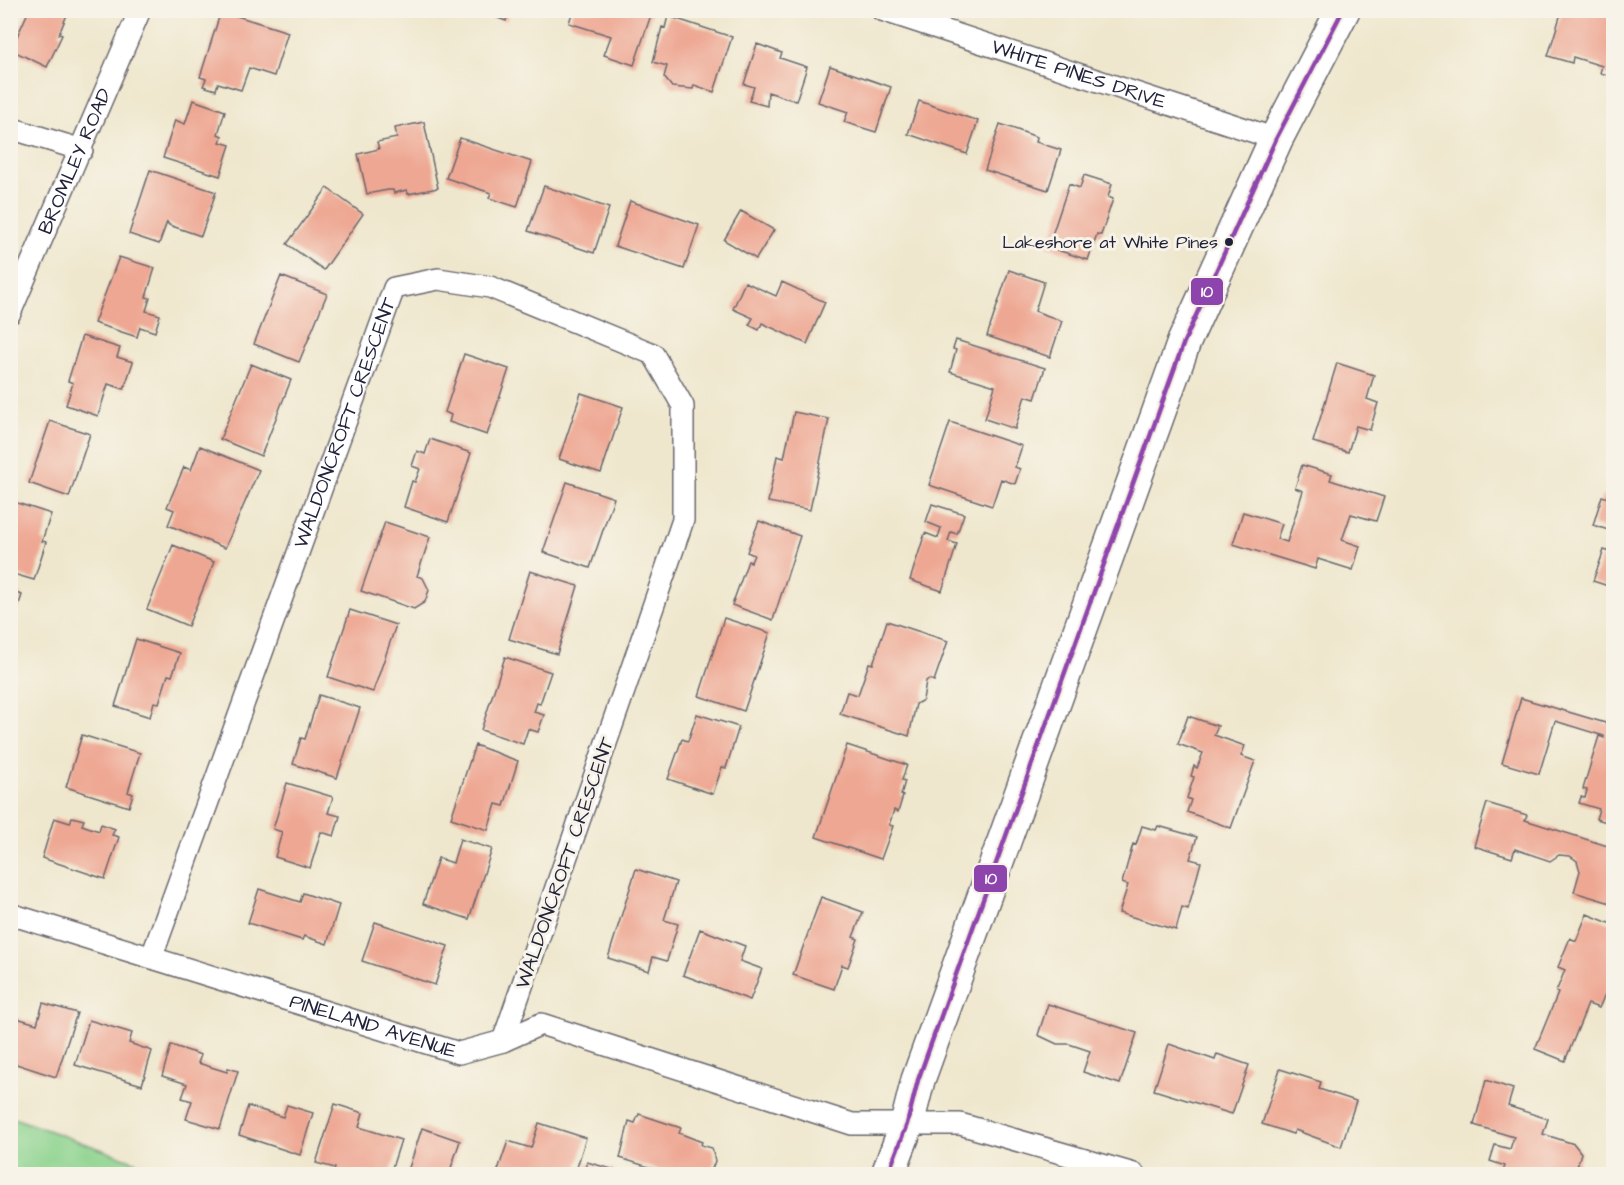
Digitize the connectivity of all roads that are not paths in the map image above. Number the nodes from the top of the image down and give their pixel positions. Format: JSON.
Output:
{"nodes":[{"id":1,"x":140,"y":10,"type":"edge"},
{"id":2,"x":882,"y":10,"type":"edge"},
{"id":3,"x":1343,"y":10,"type":"edge"},
{"id":4,"x":915,"y":16,"type":"edge"},
{"id":5,"x":10,"y":128,"type":"edge"},
{"id":6,"x":1276,"y":139,"type":"junction"},
{"id":7,"x":82,"y":150,"type":"junction"},
{"id":8,"x":10,"y":313,"type":"edge"},
{"id":9,"x":10,"y":914,"type":"edge"},
{"id":10,"x":152,"y":956,"type":"junction"},
{"id":11,"x":503,"y":1041,"type":"junction"},
{"id":12,"x":907,"y":1124,"type":"junction"},
{"id":13,"x":888,"y":1174,"type":"edge"},
{"id":14,"x":1134,"y":1174,"type":"edge"}],
"edges":[{"from":1,"to":7,"type":"street","name":"BROMLEY ROAD"},
{"from":2,"to":4,"type":"street","name":"WHITE PINES DRIVE"},
{"from":3,"to":6,"type":"main road"},
{"from":4,"to":6,"type":"street","name":"WHITE PINES DRIVE"},
{"from":5,"to":7,"type":"street"},
{"from":6,"to":12,"type":"main road"},
{"from":7,"to":8,"type":"street","name":"BROMLEY ROAD"},
{"from":9,"to":10,"type":"street","name":"PINELAND AVENUE"},
{"from":10,"to":11,"type":"street","name":"PINELAND AVENUE"},
{"from":10,"to":11,"type":"street","name":"WALDONCROFT CRESCENT"},
{"from":11,"to":12,"type":"street","name":"PINELAND AVENUE"},
{"from":12,"to":13,"type":"main road"},
{"from":12,"to":14,"type":"street","name":"PINELAND AVENUE"}]}
